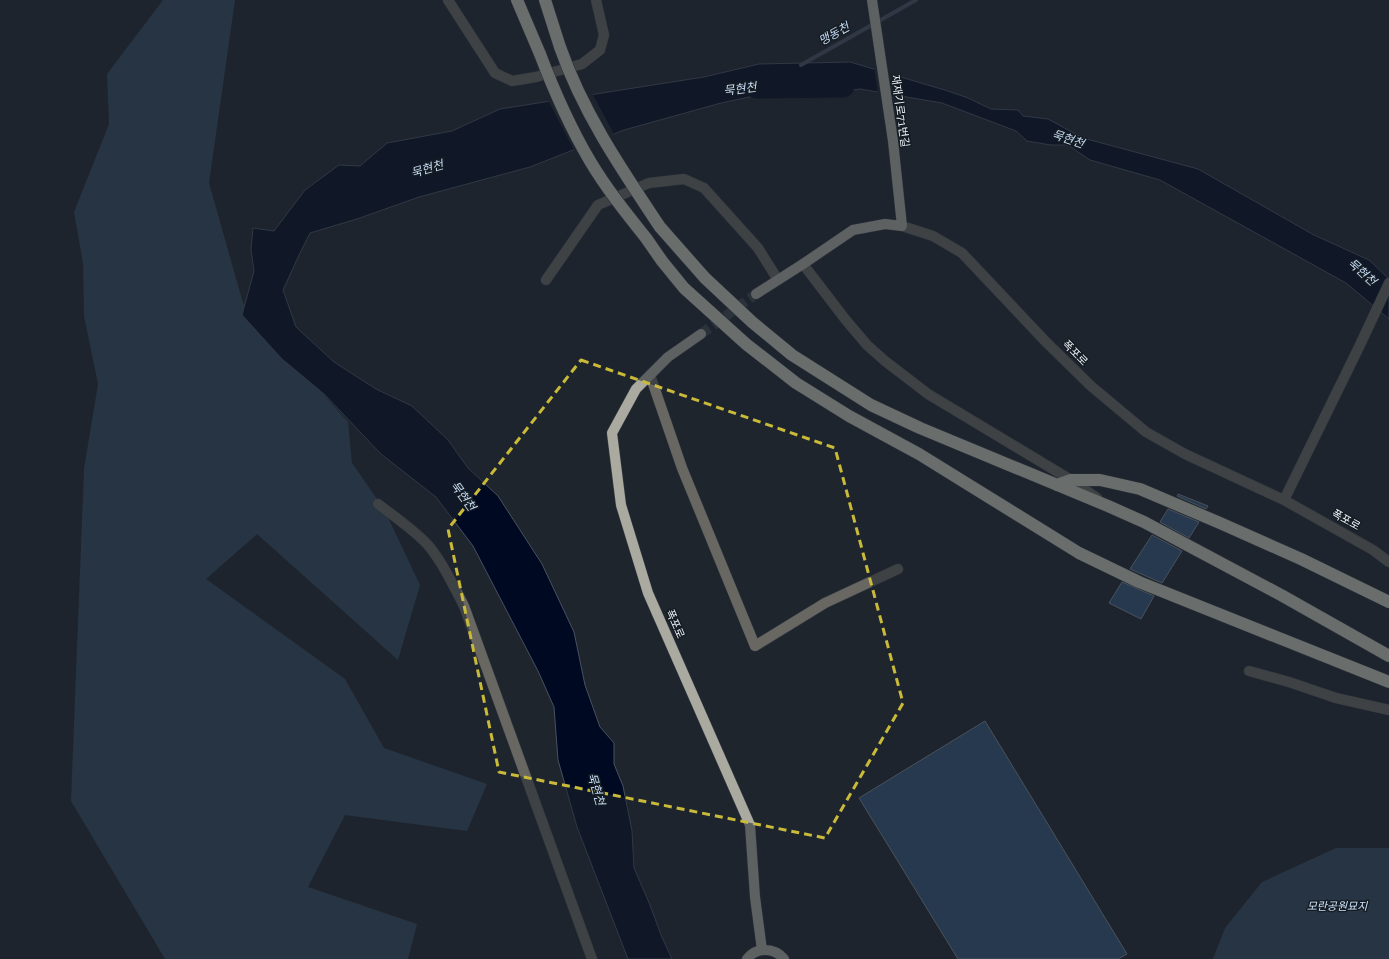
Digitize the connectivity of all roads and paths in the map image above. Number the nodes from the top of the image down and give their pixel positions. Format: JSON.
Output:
{"nodes":[{"id":1,"x":448,"y":0,"type":"edge"},
{"id":2,"x":517,"y":0,"type":"edge"},
{"id":3,"x":526,"y":0,"type":"edge"},
{"id":4,"x":596,"y":0,"type":"edge"},
{"id":5,"x":872,"y":0,"type":"edge"},
{"id":6,"x":546,"y":3,"type":"edge"},
{"id":7,"x":540,"y":54,"type":"junction"},
{"id":8,"x":902,"y":226,"type":"junction"},
{"id":9,"x":803,"y":264,"type":"junction"},
{"id":10,"x":546,"y":280,"type":"dead end"},
{"id":11,"x":778,"y":280,"type":"junction"},
{"id":12,"x":1389,"y":283,"type":"edge"},
{"id":13,"x":756,"y":294,"type":"tunnel mouth"},
{"id":14,"x":701,"y":334,"type":"tunnel mouth"},
{"id":15,"x":650,"y":375,"type":"junction"},
{"id":16,"x":1071,"y":480,"type":"junction"},
{"id":17,"x":1057,"y":485,"type":"junction"},
{"id":18,"x":1284,"y":500,"type":"junction"},
{"id":19,"x":378,"y":504,"type":"dead end"},
{"id":20,"x":1108,"y":506,"type":"junction"},
{"id":21,"x":1389,"y":562,"type":"edge"},
{"id":22,"x":898,"y":569,"type":"dead end"},
{"id":23,"x":1389,"y":602,"type":"edge"},
{"id":24,"x":1389,"y":656,"type":"edge"},
{"id":25,"x":1249,"y":671,"type":"dead end"},
{"id":26,"x":1389,"y":682,"type":"edge"},
{"id":27,"x":1389,"y":710,"type":"edge"},
{"id":28,"x":762,"y":950,"type":"junction"},
{"id":29,"x":592,"y":959,"type":"edge"},
{"id":30,"x":747,"y":959,"type":"edge"},
{"id":31,"x":784,"y":959,"type":"edge"}],
"edges":[{"from":1,"to":4,"type":"street"},
{"from":2,"to":7,"type":"highway"},
{"from":3,"to":7,"type":"highway"},
{"from":5,"to":8,"type":"main road","name":"재재기로71번길"},
{"from":6,"to":17,"type":"highway","bridge":true},
{"from":7,"to":26,"type":"highway","bridge":true},
{"from":8,"to":9,"type":"main road","name":"폭포로"},
{"from":8,"to":18,"type":"street","name":"폭포로"},
{"from":9,"to":11,"type":"main road","name":"폭포로"},
{"from":9,"to":16,"type":"street"},
{"from":10,"to":11,"type":"street"},
{"from":11,"to":13,"type":"main road","name":"폭포로"},
{"from":12,"to":18,"type":"street"},
{"from":14,"to":15,"type":"main road","name":"폭포로"},
{"from":15,"to":22,"type":"street"},
{"from":15,"to":28,"type":"main road","name":"폭포로"},
{"from":16,"to":17,"type":"highway"},
{"from":16,"to":20,"type":"street"},
{"from":16,"to":23,"type":"highway"},
{"from":17,"to":20,"type":"highway"},
{"from":18,"to":21,"type":"street","name":"폭포로"},
{"from":19,"to":29,"type":"street"},
{"from":20,"to":24,"type":"highway"},
{"from":25,"to":27,"type":"street"},
{"from":28,"to":30,"type":"main road"},
{"from":28,"to":31,"type":"main road"}]}
